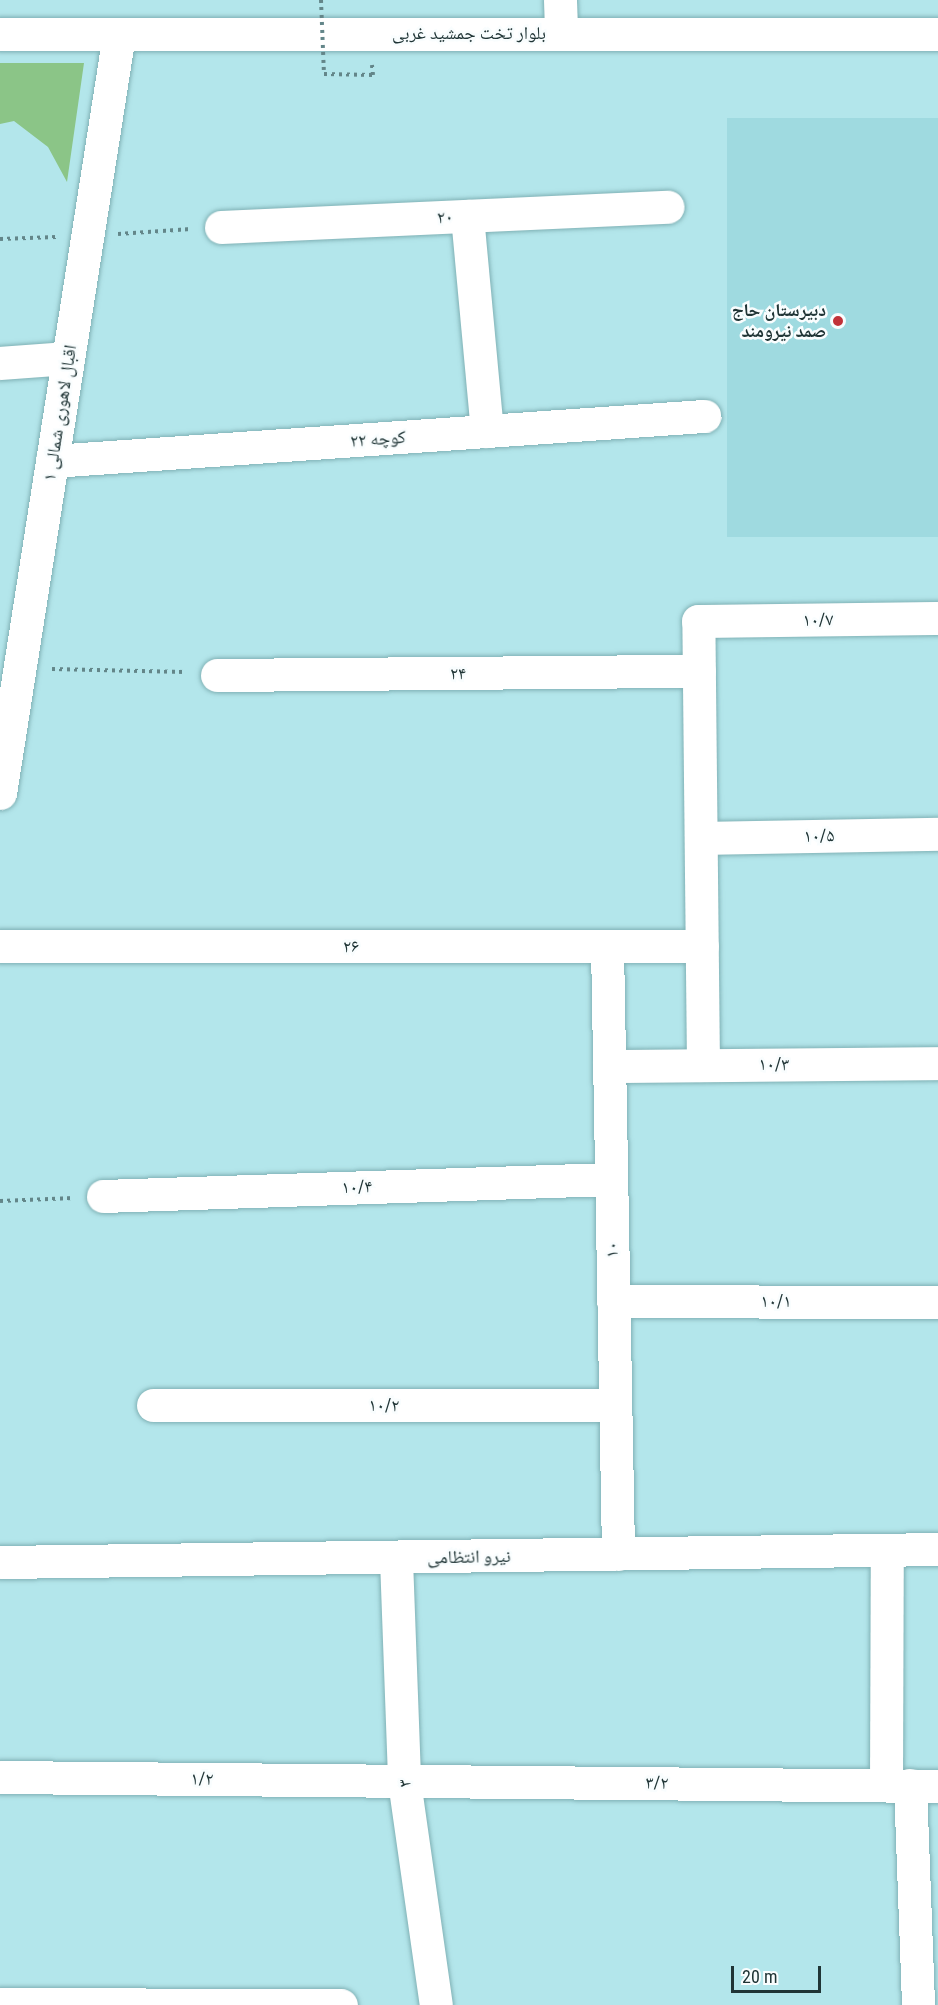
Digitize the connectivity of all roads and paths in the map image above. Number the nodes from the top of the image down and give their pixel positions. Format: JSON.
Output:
{"nodes":[{"id":1,"x":321,"y":0,"type":"edge"},
{"id":2,"x":560,"y":0,"type":"edge"},
{"id":3,"x":561,"y":33,"type":"junction"},
{"id":4,"x":0,"y":34,"type":"edge"},
{"id":5,"x":119,"y":34,"type":"junction"},
{"id":6,"x":938,"y":34,"type":"edge"},
{"id":7,"x":373,"y":75,"type":"dead end"},
{"id":8,"x":668,"y":207,"type":"dead end"},
{"id":9,"x":467,"y":216,"type":"junction"},
{"id":10,"x":221,"y":227,"type":"joint"},
{"id":11,"x":88,"y":236,"type":"junction"},
{"id":12,"x":0,"y":240,"type":"edge"},
{"id":13,"x":68,"y":358,"type":"junction"},
{"id":14,"x":0,"y":363,"type":"edge"},
{"id":15,"x":704,"y":416,"type":"dead end"},
{"id":16,"x":487,"y":431,"type":"junction"},
{"id":17,"x":52,"y":461,"type":"junction"},
{"id":18,"x":938,"y":618,"type":"edge"},
{"id":19,"x":20,"y":668,"type":"junction"},
{"id":20,"x":699,"y":671,"type":"junction"},
{"id":21,"x":217,"y":675,"type":"joint"},
{"id":22,"x":0,"y":793,"type":"edge"},
{"id":23,"x":938,"y":834,"type":"edge"},
{"id":24,"x":701,"y":838,"type":"junction"},
{"id":25,"x":0,"y":946,"type":"edge"},
{"id":26,"x":607,"y":946,"type":"junction"},
{"id":27,"x":702,"y":946,"type":"junction"},
{"id":28,"x":938,"y":1063,"type":"edge"},
{"id":29,"x":703,"y":1065,"type":"junction"},
{"id":30,"x":609,"y":1066,"type":"junction"},
{"id":31,"x":611,"y":1179,"type":"junction"},
{"id":32,"x":103,"y":1196,"type":"joint"},
{"id":33,"x":0,"y":1202,"type":"edge"},
{"id":34,"x":613,"y":1301,"type":"junction"},
{"id":35,"x":938,"y":1302,"type":"edge"},
{"id":36,"x":153,"y":1405,"type":"dead end"},
{"id":37,"x":615,"y":1405,"type":"junction"},
{"id":38,"x":938,"y":1549,"type":"edge"},
{"id":39,"x":887,"y":1550,"type":"junction"},
{"id":40,"x":618,"y":1554,"type":"junction"},
{"id":41,"x":396,"y":1559,"type":"junction"},
{"id":42,"x":0,"y":1562,"type":"edge"},
{"id":43,"x":0,"y":1777,"type":"edge"},
{"id":44,"x":404,"y":1781,"type":"junction"},
{"id":45,"x":911,"y":1785,"type":"edge"},
{"id":46,"x":0,"y":2004,"type":"edge"},
{"id":47,"x":341,"y":2005,"type":"edge"},
{"id":48,"x":436,"y":2005,"type":"edge"},
{"id":49,"x":918,"y":2005,"type":"edge"}],
"edges":[{"from":1,"to":7,"type":"path","bridge":true},
{"from":2,"to":3,"type":"street"},
{"from":3,"to":5,"type":"street","name":"بلوار تخت جمشید غربی"},
{"from":3,"to":6,"type":"street","name":"بلوار تخت جمشید غربی"},
{"from":4,"to":5,"type":"street","name":"بلوار تخت جمشید غربی"},
{"from":5,"to":11,"type":"street","name":"اقبال لاهوری شمالی ۱"},
{"from":8,"to":9,"type":"street","name":"۲۰"},
{"from":9,"to":10,"type":"street","name":"۲۰"},
{"from":9,"to":16,"type":"street"},
{"from":10,"to":11,"type":"path"},
{"from":11,"to":12,"type":"path"},
{"from":11,"to":13,"type":"street","name":"اقبال لاهوری شمالی ۱"},
{"from":13,"to":14,"type":"street"},
{"from":13,"to":17,"type":"street","name":"اقبال لاهوری شمالی ۱"},
{"from":15,"to":16,"type":"street","name":"کوچه ۲۲"},
{"from":16,"to":17,"type":"street","name":"کوچه ۲۲"},
{"from":17,"to":19,"type":"street","name":"اقبال لاهوری شمالی ۱"},
{"from":18,"to":20,"type":"street","name":"۱۰/۷"},
{"from":19,"to":21,"type":"path"},
{"from":19,"to":22,"type":"street","name":"اقبال لاهوری شمالی ۱"},
{"from":20,"to":21,"type":"street","name":"۲۴"},
{"from":20,"to":24,"type":"street"},
{"from":23,"to":24,"type":"street","name":"۱۰/۵"},
{"from":24,"to":27,"type":"street"},
{"from":25,"to":26,"type":"street","name":"۲۶"},
{"from":26,"to":27,"type":"street","name":"۲۶"},
{"from":26,"to":30,"type":"street","name":"۱۰"},
{"from":27,"to":29,"type":"street"},
{"from":28,"to":29,"type":"street","name":"۱۰/۳"},
{"from":29,"to":30,"type":"street","name":"۱۰/۳"},
{"from":30,"to":31,"type":"street","name":"۱۰"},
{"from":31,"to":32,"type":"street","name":"۱۰/۴"},
{"from":31,"to":34,"type":"street","name":"۱۰"},
{"from":32,"to":33,"type":"path"},
{"from":34,"to":35,"type":"street","name":"۱۰/۱"},
{"from":34,"to":37,"type":"street","name":"۱۰"},
{"from":36,"to":37,"type":"street","name":"۱۰/۲"},
{"from":37,"to":40,"type":"street","name":"۱۰"},
{"from":38,"to":39,"type":"street","name":"نیرو انتظامی"},
{"from":39,"to":40,"type":"street","name":"نیرو انتظامی"},
{"from":39,"to":45,"type":"street"},
{"from":40,"to":41,"type":"street","name":"نیرو انتظامی"},
{"from":41,"to":42,"type":"street","name":"نیرو انتظامی"},
{"from":41,"to":44,"type":"street","name":"۳"},
{"from":43,"to":44,"type":"street","name":"۱/۲"},
{"from":44,"to":45,"type":"street","name":"۳/۲"},
{"from":44,"to":48,"type":"street","name":"۳"},
{"from":45,"to":49,"type":"street"},
{"from":46,"to":47,"type":"street"}]}
